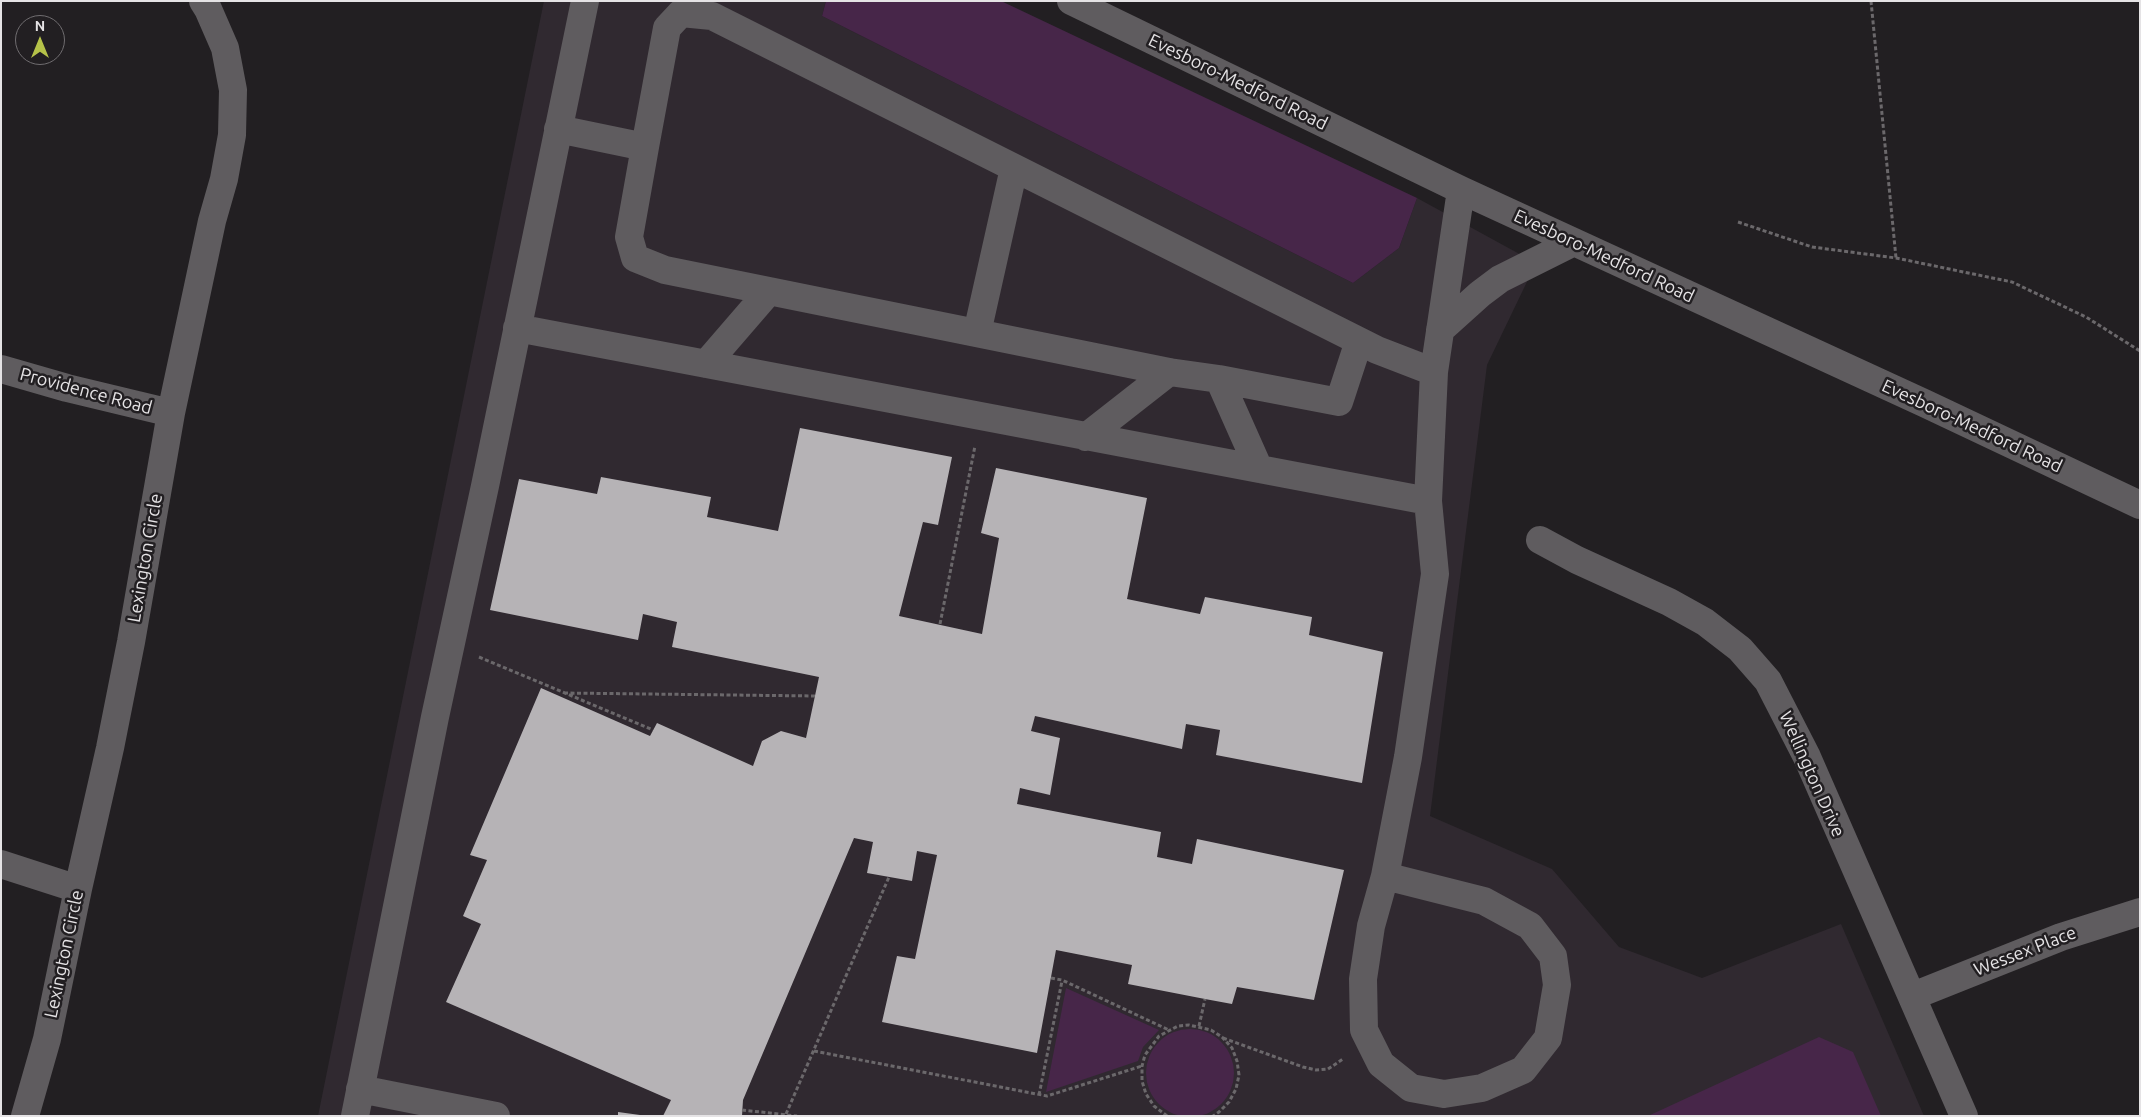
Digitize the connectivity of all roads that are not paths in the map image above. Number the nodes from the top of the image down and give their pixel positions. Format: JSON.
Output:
{"nodes":[{"id":1,"x":203,"y":1,"type":"edge"},
{"id":2,"x":585,"y":1,"type":"edge"},
{"id":3,"x":1071,"y":1,"type":"edge"},
{"id":4,"x":558,"y":129,"type":"junction"},
{"id":5,"x":645,"y":147,"type":"junction"},
{"id":6,"x":1014,"y":168,"type":"junction"},
{"id":7,"x":1461,"y":190,"type":"junction"},
{"id":8,"x":1574,"y":242,"type":"junction"},
{"id":9,"x":769,"y":291,"type":"junction"},
{"id":10,"x":517,"y":328,"type":"junction"},
{"id":11,"x":1440,"y":330,"type":"junction"},
{"id":12,"x":977,"y":333,"type":"junction"},
{"id":13,"x":1359,"y":341,"type":"junction"},
{"id":14,"x":706,"y":364,"type":"junction"},
{"id":15,"x":1,"y":369,"type":"edge"},
{"id":16,"x":1169,"y":372,"type":"junction"},
{"id":17,"x":1434,"y":372,"type":"junction"},
{"id":18,"x":1219,"y":379,"type":"junction"},
{"id":19,"x":171,"y":413,"type":"junction"},
{"id":20,"x":1086,"y":437,"type":"junction"},
{"id":21,"x":1259,"y":469,"type":"junction"},
{"id":22,"x":1428,"y":501,"type":"junction"},
{"id":23,"x":2140,"y":505,"type":"edge"},
{"id":24,"x":1540,"y":540,"type":"dead end"},
{"id":25,"x":1,"y":864,"type":"edge"},
{"id":26,"x":1385,"y":876,"type":"junction"},
{"id":27,"x":78,"y":888,"type":"junction"},
{"id":28,"x":2140,"y":912,"type":"edge"},
{"id":29,"x":1913,"y":996,"type":"junction"},
{"id":30,"x":360,"y":1089,"type":"junction"},
{"id":31,"x":25,"y":1116,"type":"edge"},
{"id":32,"x":355,"y":1116,"type":"edge"},
{"id":33,"x":496,"y":1116,"type":"edge"},
{"id":34,"x":1964,"y":1116,"type":"edge"}],
"edges":[{"from":1,"to":19,"type":"street","name":"Lexington Circle"},
{"from":2,"to":4,"type":"street"},
{"from":3,"to":7,"type":"street","name":"Evesboro-Medford Road"},
{"from":4,"to":5,"type":"street"},
{"from":4,"to":10,"type":"street"},
{"from":5,"to":6,"type":"street"},
{"from":5,"to":9,"type":"street"},
{"from":6,"to":12,"type":"street"},
{"from":6,"to":13,"type":"street"},
{"from":7,"to":8,"type":"street","name":"Evesboro-Medford Road"},
{"from":7,"to":11,"type":"street"},
{"from":8,"to":11,"type":"street"},
{"from":8,"to":23,"type":"street","name":"Evesboro-Medford Road"},
{"from":9,"to":12,"type":"street"},
{"from":9,"to":14,"type":"street"},
{"from":10,"to":14,"type":"street"},
{"from":10,"to":30,"type":"street"},
{"from":11,"to":17,"type":"street"},
{"from":12,"to":16,"type":"street"},
{"from":13,"to":17,"type":"street"},
{"from":13,"to":18,"type":"street"},
{"from":14,"to":20,"type":"street"},
{"from":15,"to":19,"type":"street","name":"Providence Road"},
{"from":16,"to":18,"type":"street"},
{"from":16,"to":20,"type":"street"},
{"from":17,"to":22,"type":"street"},
{"from":18,"to":21,"type":"street"},
{"from":19,"to":27,"type":"street","name":"Lexington Circle"},
{"from":20,"to":21,"type":"street"},
{"from":21,"to":22,"type":"street"},
{"from":22,"to":26,"type":"street"},
{"from":24,"to":29,"type":"street","name":"Wellington Drive"},
{"from":25,"to":27,"type":"street"},
{"from":26,"to":26,"type":"street"},
{"from":27,"to":31,"type":"street","name":"Lexington Circle"},
{"from":28,"to":29,"type":"street","name":"Wessex Place"},
{"from":29,"to":34,"type":"street","name":"Wellington Drive"},
{"from":30,"to":32,"type":"street"},
{"from":30,"to":33,"type":"street"}]}
